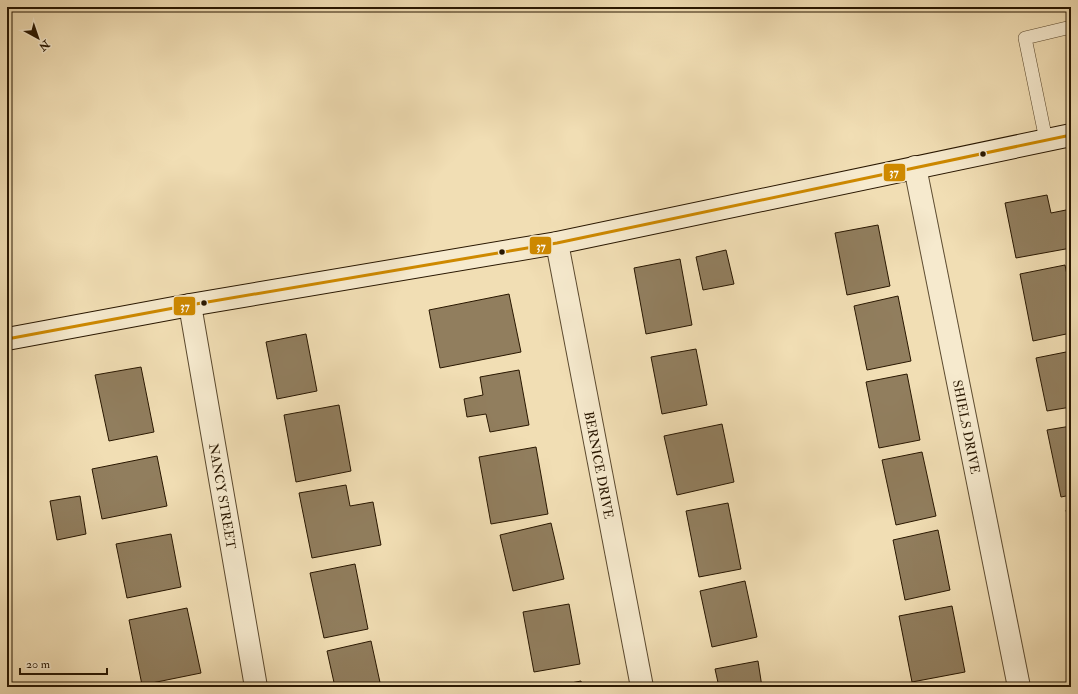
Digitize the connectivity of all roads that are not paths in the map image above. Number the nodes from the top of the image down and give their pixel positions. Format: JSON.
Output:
{"nodes":[{"id":1,"x":1071,"y":27,"type":"edge"},
{"id":2,"x":1071,"y":135,"type":"edge"},
{"id":3,"x":1046,"y":140,"type":"junction"},
{"id":4,"x":915,"y":167,"type":"junction"},
{"id":5,"x":557,"y":243,"type":"junction"},
{"id":6,"x":190,"y":305,"type":"junction"},
{"id":7,"x":7,"y":339,"type":"edge"},
{"id":8,"x":256,"y":687,"type":"edge"},
{"id":9,"x":642,"y":687,"type":"edge"},
{"id":10,"x":1019,"y":687,"type":"edge"}],
"edges":[{"from":1,"to":3,"type":"lane"},
{"from":2,"to":3,"type":"street"},
{"from":3,"to":4,"type":"street"},
{"from":4,"to":5,"type":"street"},
{"from":4,"to":10,"type":"street","name":"SHIELS DRIVE"},
{"from":5,"to":6,"type":"street"},
{"from":5,"to":9,"type":"street","name":"BERNICE DRIVE"},
{"from":6,"to":7,"type":"street"},
{"from":6,"to":8,"type":"street","name":"NANCY STREET"}]}
